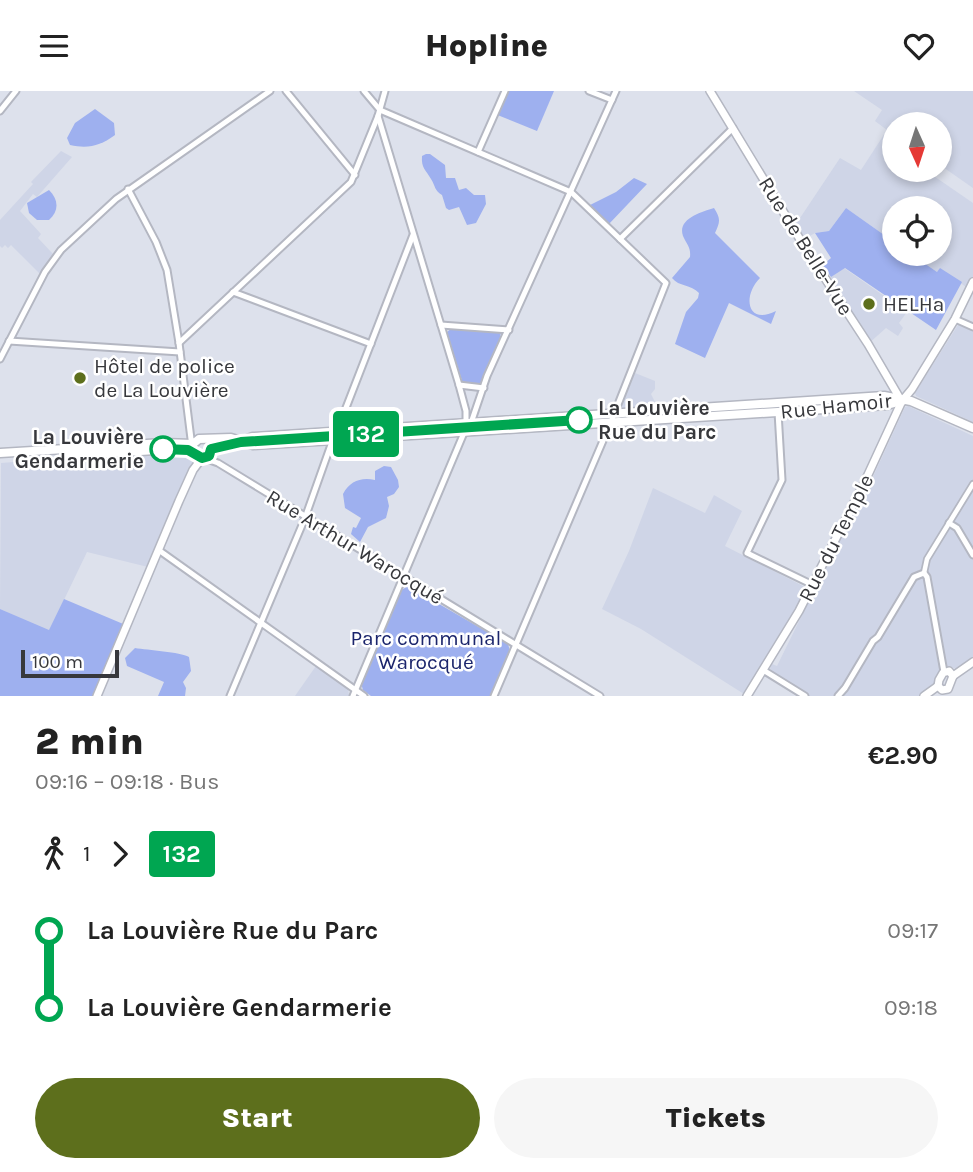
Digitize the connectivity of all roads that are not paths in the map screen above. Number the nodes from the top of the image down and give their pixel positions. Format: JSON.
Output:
{"nodes":[{"id":1,"x":16,"y":91,"type":"edge"},
{"id":2,"x":270,"y":91,"type":"edge"},
{"id":3,"x":286,"y":91,"type":"edge"},
{"id":4,"x":364,"y":91,"type":"edge"},
{"id":5,"x":384,"y":91,"type":"edge"},
{"id":6,"x":505,"y":91,"type":"edge"},
{"id":7,"x":589,"y":91,"type":"edge"},
{"id":8,"x":616,"y":91,"type":"edge"},
{"id":9,"x":710,"y":91,"type":"edge"},
{"id":10,"x":612,"y":100,"type":"junction"},
{"id":11,"x":0,"y":111,"type":"edge"},
{"id":12,"x":379,"y":113,"type":"junction"},
{"id":13,"x":733,"y":128,"type":"junction"},
{"id":14,"x":478,"y":152,"type":"junction"},
{"id":15,"x":355,"y":175,"type":"junction"},
{"id":16,"x":128,"y":190,"type":"junction"},
{"id":17,"x":570,"y":192,"type":"junction"},
{"id":18,"x":414,"y":235,"type":"junction"},
{"id":19,"x":620,"y":239,"type":"junction"},
{"id":20,"x":973,"y":282,"type":"edge"},
{"id":21,"x":233,"y":292,"type":"junction"},
{"id":22,"x":955,"y":319,"type":"junction"},
{"id":23,"x":441,"y":325,"type":"junction"},
{"id":24,"x":973,"y":327,"type":"edge"},
{"id":25,"x":509,"y":330,"type":"junction"},
{"id":26,"x":9,"y":341,"type":"junction"},
{"id":27,"x":179,"y":343,"type":"junction"},
{"id":28,"x":371,"y":344,"type":"junction"},
{"id":29,"x":180,"y":352,"type":"junction"},
{"id":30,"x":0,"y":359,"type":"edge"},
{"id":31,"x":459,"y":385,"type":"junction"},
{"id":32,"x":484,"y":388,"type":"junction"},
{"id":33,"x":900,"y":399,"type":"junction"},
{"id":34,"x":778,"y":412,"type":"junction"},
{"id":35,"x":612,"y":418,"type":"junction"},
{"id":36,"x":190,"y":422,"type":"junction"},
{"id":37,"x":467,"y":426,"type":"junction"},
{"id":38,"x":973,"y":428,"type":"edge"},
{"id":39,"x":190,"y":433,"type":"junction"},
{"id":40,"x":335,"y":435,"type":"junction"},
{"id":41,"x":173,"y":442,"type":"junction"},
{"id":42,"x":201,"y":449,"type":"junction"},
{"id":43,"x":0,"y":456,"type":"edge"},
{"id":44,"x":973,"y":484,"type":"edge"},
{"id":45,"x":305,"y":518,"type":"junction"},
{"id":46,"x":949,"y":523,"type":"junction"},
{"id":47,"x":160,"y":551,"type":"junction"},
{"id":48,"x":973,"y":555,"type":"edge"},
{"id":49,"x":924,"y":573,"type":"junction"},
{"id":50,"x":404,"y":576,"type":"junction"},
{"id":51,"x":813,"y":585,"type":"junction"},
{"id":52,"x":263,"y":622,"type":"junction"},
{"id":53,"x":515,"y":644,"type":"junction"},
{"id":54,"x":973,"y":662,"type":"edge"},
{"id":55,"x":763,"y":670,"type":"junction"},
{"id":56,"x":944,"y":672,"type":"junction"},
{"id":57,"x":953,"y":676,"type":"junction"},
{"id":58,"x":939,"y":686,"type":"junction"},
{"id":59,"x":354,"y":693,"type":"edge"},
{"id":60,"x":947,"y":693,"type":"edge"},
{"id":61,"x":97,"y":696,"type":"edge"},
{"id":62,"x":230,"y":696,"type":"edge"},
{"id":63,"x":364,"y":696,"type":"edge"},
{"id":64,"x":494,"y":696,"type":"edge"},
{"id":65,"x":600,"y":696,"type":"edge"},
{"id":66,"x":747,"y":696,"type":"edge"},
{"id":67,"x":805,"y":696,"type":"edge"},
{"id":68,"x":838,"y":696,"type":"edge"},
{"id":69,"x":924,"y":696,"type":"edge"}],
"edges":[{"from":1,"to":11,"type":"street"},
{"from":2,"to":16,"type":"street"},
{"from":3,"to":15,"type":"street"},
{"from":4,"to":12,"type":"street"},
{"from":5,"to":12,"type":"street"},
{"from":6,"to":14,"type":"street"},
{"from":7,"to":10,"type":"street"},
{"from":8,"to":10,"type":"street"},
{"from":9,"to":13,"type":"street","name":"Rue de Belle-Vue"},
{"from":10,"to":17,"type":"street"},
{"from":12,"to":14,"type":"street"},
{"from":12,"to":15,"type":"street"},
{"from":12,"to":18,"type":"street"},
{"from":13,"to":19,"type":"street"},
{"from":13,"to":33,"type":"street","name":"Rue de Belle-Vue"},
{"from":14,"to":17,"type":"street"},
{"from":15,"to":21,"type":"street"},
{"from":16,"to":26,"type":"street"},
{"from":16,"to":27,"type":"street"},
{"from":17,"to":19,"type":"street"},
{"from":17,"to":25,"type":"street"},
{"from":18,"to":23,"type":"street"},
{"from":18,"to":28,"type":"street"},
{"from":19,"to":35,"type":"street"},
{"from":20,"to":22,"type":"street","name":"Rue du Temple"},
{"from":21,"to":27,"type":"street"},
{"from":21,"to":28,"type":"street"},
{"from":22,"to":24,"type":"street"},
{"from":22,"to":33,"type":"street","name":"Rue du Temple"},
{"from":23,"to":25,"type":"street"},
{"from":23,"to":31,"type":"street"},
{"from":25,"to":32,"type":"street"},
{"from":26,"to":29,"type":"street"},
{"from":26,"to":30,"type":"street"},
{"from":27,"to":29,"type":"street"},
{"from":28,"to":40,"type":"street"},
{"from":29,"to":36,"type":"street"},
{"from":31,"to":32,"type":"street"},
{"from":31,"to":37,"type":"street"},
{"from":32,"to":37,"type":"street"},
{"from":33,"to":34,"type":"main road","name":"Rue Hamoir"},
{"from":33,"to":35,"type":"main road","name":"Rue Hamoir"},
{"from":33,"to":38,"type":"main road"},
{"from":33,"to":51,"type":"street","name":"Rue du Temple"},
{"from":34,"to":35,"type":"main road","name":"Rue Hamoir"},
{"from":34,"to":51,"type":"street"},
{"from":35,"to":37,"type":"main road","name":"Rue Hamoir"},
{"from":35,"to":53,"type":"street"},
{"from":36,"to":39,"type":"street"},
{"from":36,"to":42,"type":"street"},
{"from":37,"to":40,"type":"main road","name":"Rue Hamoir"},
{"from":37,"to":50,"type":"street"},
{"from":39,"to":41,"type":"street"},
{"from":39,"to":42,"type":"street"},
{"from":40,"to":42,"type":"main road","name":"Rue Hamoir"},
{"from":40,"to":45,"type":"street"},
{"from":41,"to":42,"type":"main road"},
{"from":41,"to":43,"type":"main road"},
{"from":42,"to":43,"type":"main road"},
{"from":42,"to":45,"type":"street","name":"Rue Arthur Warocqué"},
{"from":42,"to":47,"type":"street"},
{"from":44,"to":46,"type":"street"},
{"from":45,"to":50,"type":"street","name":"Rue Arthur Warocqué"},
{"from":45,"to":52,"type":"street"},
{"from":46,"to":48,"type":"street"},
{"from":46,"to":49,"type":"street"},
{"from":47,"to":52,"type":"street"},
{"from":47,"to":61,"type":"street"},
{"from":49,"to":56,"type":"street"},
{"from":49,"to":68,"type":"street"},
{"from":50,"to":53,"type":"street","name":"Rue Arthur Warocqué"},
{"from":50,"to":59,"type":"street"},
{"from":51,"to":55,"type":"street","name":"Rue du Temple"},
{"from":52,"to":59,"type":"street"},
{"from":52,"to":62,"type":"street"},
{"from":53,"to":64,"type":"street"},
{"from":53,"to":65,"type":"street","name":"Rue Arthur Warocqué"},
{"from":54,"to":57,"type":"street"},
{"from":55,"to":66,"type":"street","name":"Rue du Temple"},
{"from":55,"to":67,"type":"street"},
{"from":56,"to":57,"type":"street"},
{"from":56,"to":58,"type":"street"},
{"from":57,"to":60,"type":"street"},
{"from":58,"to":60,"type":"street"},
{"from":58,"to":69,"type":"street"},
{"from":59,"to":63,"type":"street"}]}
